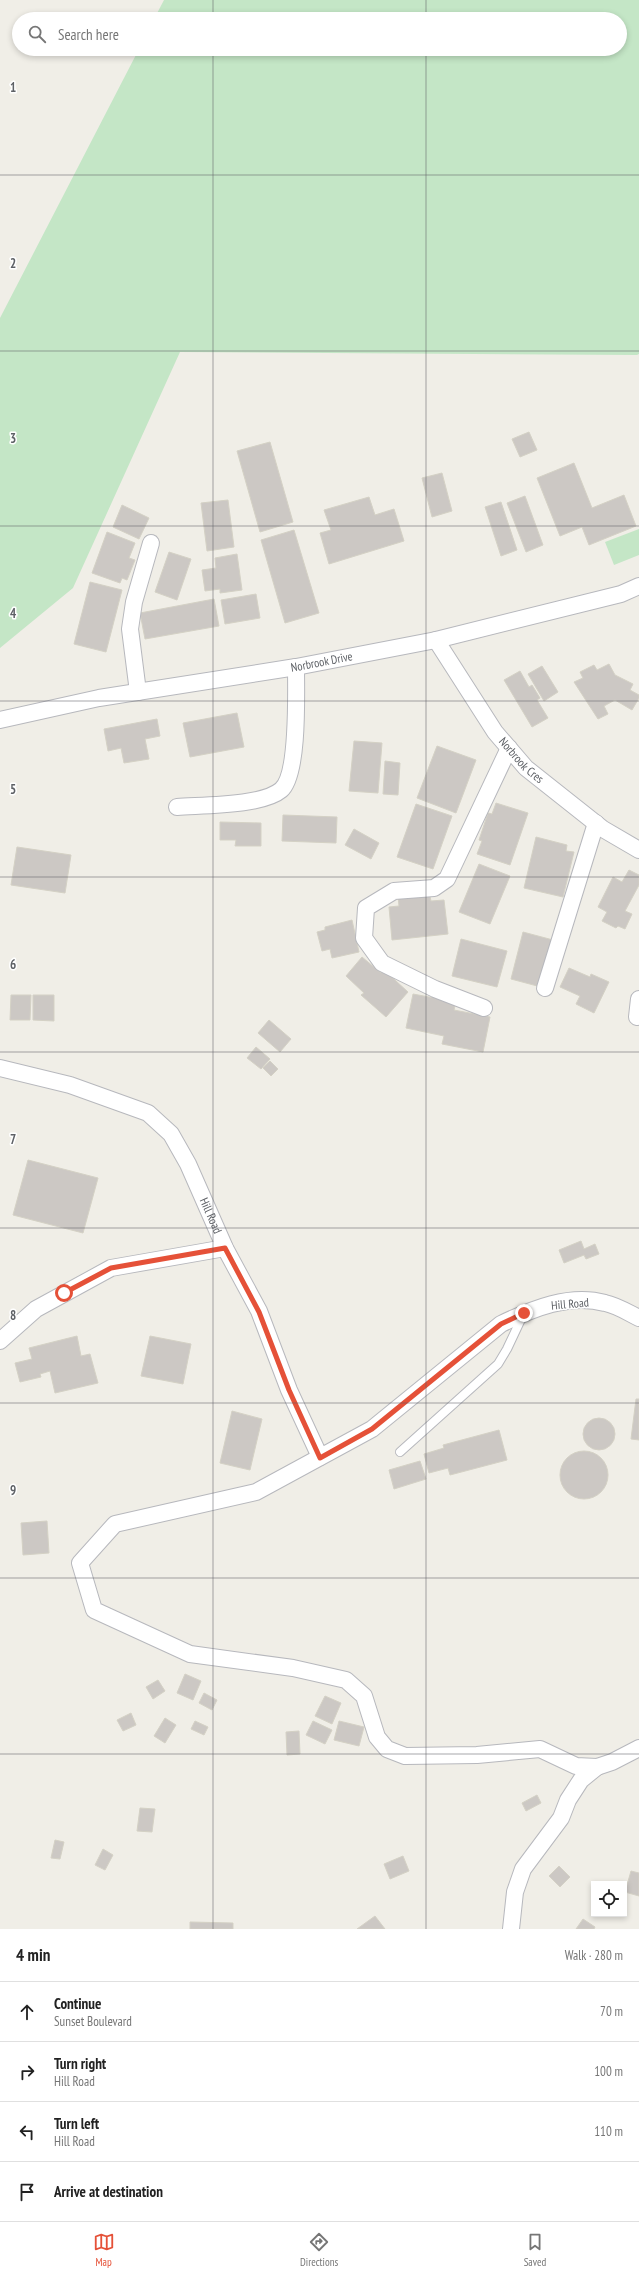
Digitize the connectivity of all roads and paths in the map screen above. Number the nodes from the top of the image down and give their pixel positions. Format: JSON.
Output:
{"nodes":[{"id":1,"x":151,"y":542,"type":"dead end"},
{"id":2,"x":639,"y":586,"type":"edge"},
{"id":3,"x":436,"y":640,"type":"junction"},
{"id":4,"x":296,"y":667,"type":"junction"},
{"id":5,"x":138,"y":692,"type":"junction"},
{"id":6,"x":0,"y":720,"type":"edge"},
{"id":7,"x":509,"y":748,"type":"junction"},
{"id":8,"x":177,"y":807,"type":"dead end"},
{"id":9,"x":596,"y":823,"type":"junction"},
{"id":10,"x":639,"y":850,"type":"edge"},
{"id":11,"x":545,"y":988,"type":"dead end"},
{"id":12,"x":639,"y":999,"type":"edge"},
{"id":13,"x":484,"y":1008,"type":"dead end"},
{"id":14,"x":637,"y":1017,"type":"dead end"},
{"id":15,"x":0,"y":1068,"type":"edge"},
{"id":16,"x":225,"y":1248,"type":"junction"},
{"id":17,"x":524,"y":1313,"type":"junction"},
{"id":18,"x":639,"y":1318,"type":"edge"},
{"id":19,"x":0,"y":1341,"type":"edge"},
{"id":20,"x":400,"y":1452,"type":"dead end"},
{"id":21,"x":320,"y":1458,"type":"junction"},
{"id":22,"x":639,"y":1748,"type":"edge"},
{"id":23,"x":597,"y":1767,"type":"junction"},
{"id":24,"x":511,"y":1929,"type":"edge"}],
"edges":[{"from":1,"to":5,"type":"street"},
{"from":2,"to":3,"type":"street","name":"Norbrook Drive"},
{"from":3,"to":4,"type":"street","name":"Norbrook Drive"},
{"from":3,"to":7,"type":"street","name":"Norbrook Cres"},
{"from":4,"to":5,"type":"street","name":"Norbrook Drive"},
{"from":4,"to":8,"type":"street"},
{"from":5,"to":6,"type":"street","name":"Norbrook Drive"},
{"from":7,"to":9,"type":"street","name":"Norbrook Cres"},
{"from":7,"to":13,"type":"street"},
{"from":9,"to":10,"type":"street","name":"Norbrook Cres"},
{"from":9,"to":11,"type":"street"},
{"from":12,"to":14,"type":"street"},
{"from":15,"to":16,"type":"street","name":"Hill Road"},
{"from":16,"to":19,"type":"street"},
{"from":16,"to":21,"type":"street","name":"Hill Road"},
{"from":17,"to":18,"type":"street","name":"Hill Road"},
{"from":17,"to":20,"type":"lane"},
{"from":17,"to":21,"type":"street","name":"Hill Road"},
{"from":21,"to":23,"type":"street"},
{"from":22,"to":23,"type":"street"},
{"from":23,"to":24,"type":"street"}]}
